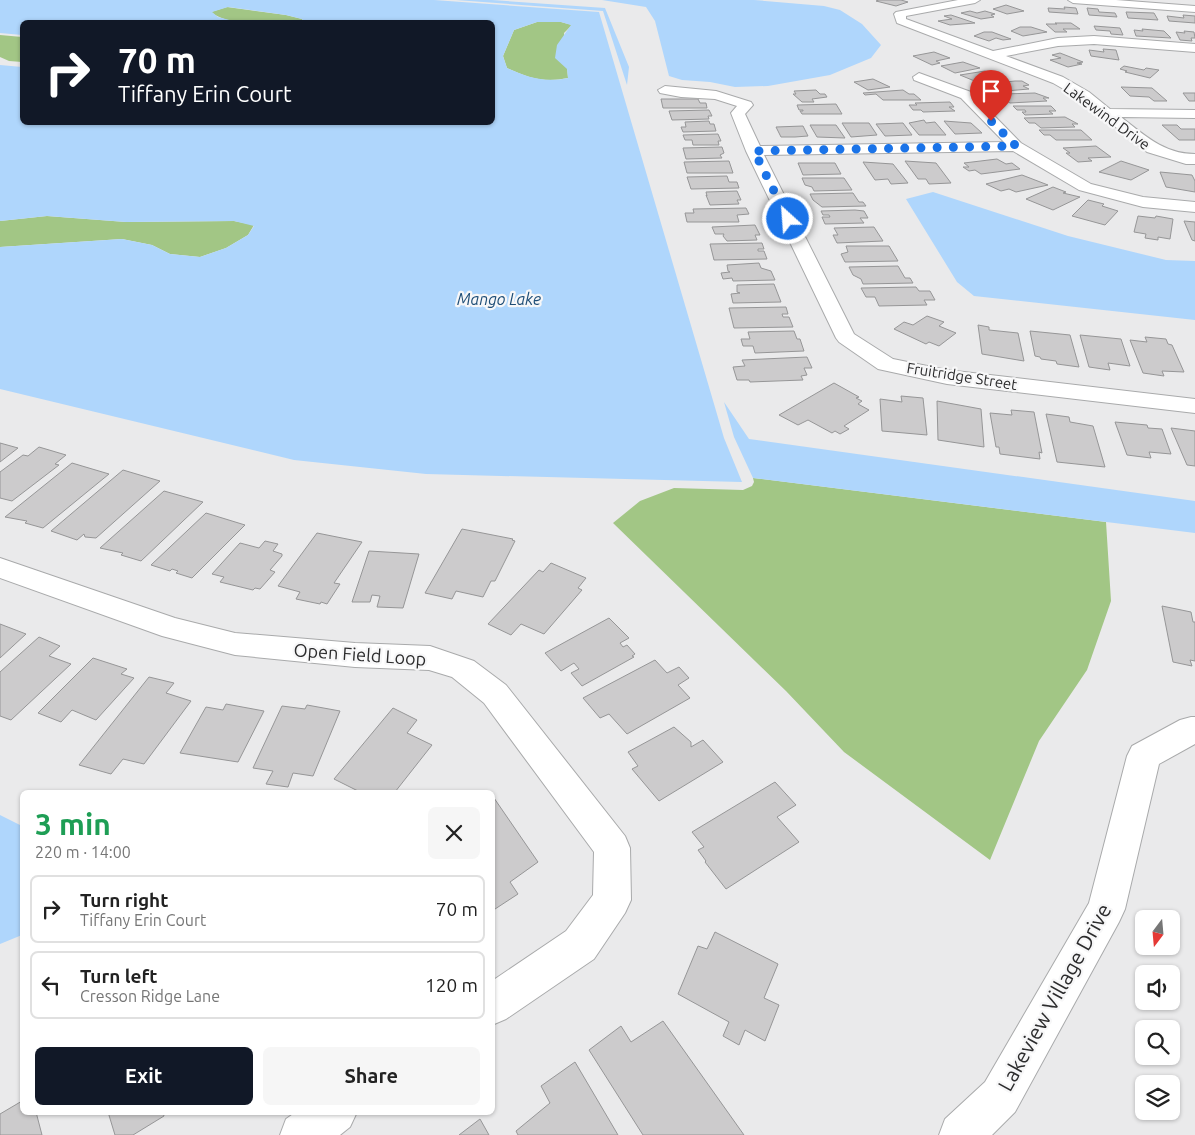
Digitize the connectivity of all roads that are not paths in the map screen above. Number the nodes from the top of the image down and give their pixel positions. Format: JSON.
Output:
{"nodes":[{"id":1,"x":974,"y":0,"type":"edge"},
{"id":2,"x":1073,"y":0,"type":"edge"},
{"id":3,"x":947,"y":2,"type":"edge"},
{"id":4,"x":1195,"y":8,"type":"edge"},
{"id":5,"x":1156,"y":45,"type":"junction"},
{"id":6,"x":1195,"y":48,"type":"edge"},
{"id":7,"x":994,"y":54,"type":"junction"},
{"id":8,"x":1164,"y":60,"type":"dead end"},
{"id":9,"x":919,"y":78,"type":"dead end"},
{"id":10,"x":665,"y":90,"type":"dead end"},
{"id":11,"x":1107,"y":113,"type":"junction"},
{"id":12,"x":1195,"y":114,"type":"edge"},
{"id":13,"x":1016,"y":146,"type":"junction"},
{"id":14,"x":754,"y":151,"type":"junction"},
{"id":15,"x":1195,"y":159,"type":"edge"},
{"id":16,"x":1195,"y":207,"type":"edge"},
{"id":17,"x":1195,"y":406,"type":"edge"},
{"id":18,"x":0,"y":568,"type":"edge"},
{"id":19,"x":1195,"y":730,"type":"edge"},
{"id":20,"x":495,"y":1003,"type":"edge"},
{"id":21,"x":331,"y":1115,"type":"edge"},
{"id":22,"x":302,"y":1135,"type":"edge"},
{"id":23,"x":961,"y":1135,"type":"edge"}],
"edges":[{"from":1,"to":3,"type":"street","name":"Lakewind Drive"},
{"from":2,"to":4,"type":"street"},
{"from":3,"to":7,"type":"street","name":"Lakewind Drive"},
{"from":5,"to":6,"type":"street"},
{"from":5,"to":7,"type":"street"},
{"from":5,"to":8,"type":"street"},
{"from":7,"to":11,"type":"street","name":"Lakewind Drive"},
{"from":9,"to":13,"type":"street"},
{"from":10,"to":14,"type":"street","name":"Fruitridge Street"},
{"from":11,"to":12,"type":"street"},
{"from":11,"to":15,"type":"street","name":"Lakewind Drive"},
{"from":13,"to":14,"type":"street"},
{"from":13,"to":16,"type":"street"},
{"from":14,"to":17,"type":"street","name":"Fruitridge Street"},
{"from":18,"to":20,"type":"street","name":"Open Field Loop"},
{"from":19,"to":23,"type":"street","name":"Lakeview Village Drive"},
{"from":21,"to":22,"type":"street"}]}
